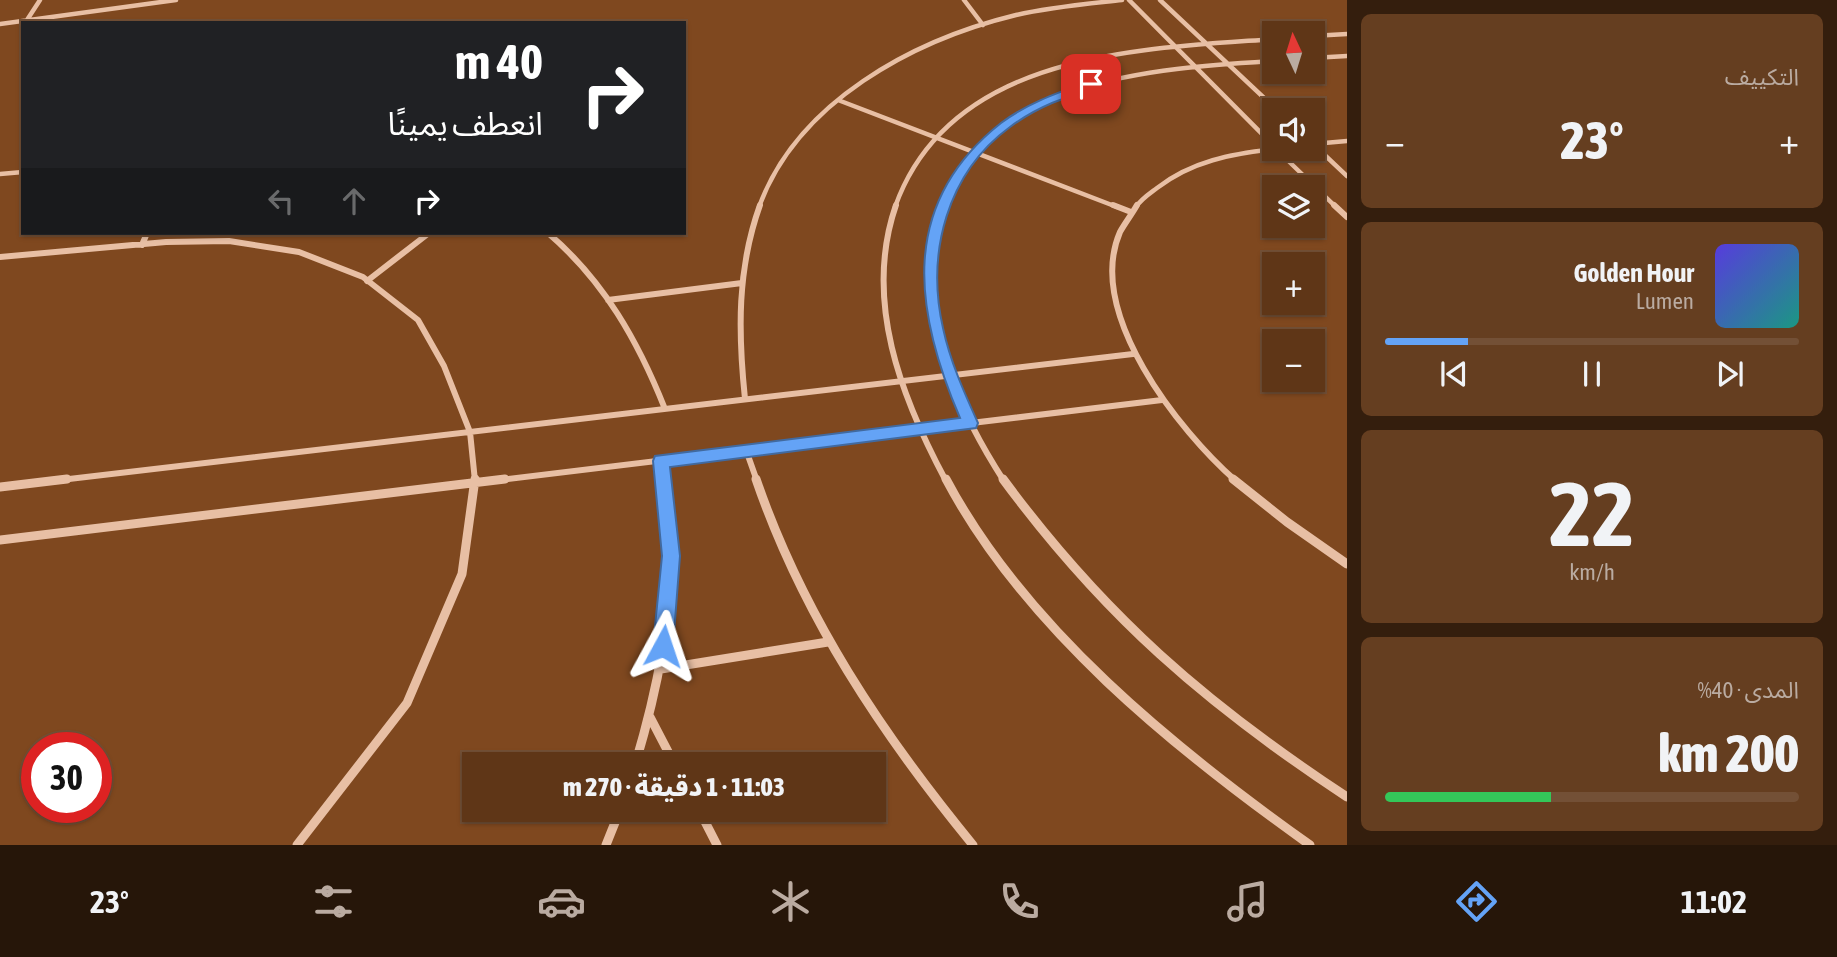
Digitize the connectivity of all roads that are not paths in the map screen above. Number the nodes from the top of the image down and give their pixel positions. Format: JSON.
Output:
{"nodes":[{"id":1,"x":40,"y":0,"type":"edge"},
{"id":2,"x":133,"y":0,"type":"edge"},
{"id":3,"x":176,"y":0,"type":"edge"},
{"id":4,"x":964,"y":0,"type":"edge"},
{"id":5,"x":1045,"y":0,"type":"edge"},
{"id":6,"x":1122,"y":0,"type":"edge"},
{"id":7,"x":1129,"y":0,"type":"edge"},
{"id":8,"x":1160,"y":0,"type":"edge"},
{"id":9,"x":130,"y":6,"type":"junction"},
{"id":10,"x":1053,"y":9,"type":"junction"},
{"id":11,"x":27,"y":20,"type":"junction"},
{"id":12,"x":0,"y":24,"type":"edge"},
{"id":13,"x":983,"y":25,"type":"junction"},
{"id":14,"x":1347,"y":34,"type":"edge"},
{"id":15,"x":1325,"y":35,"type":"edge"},
{"id":16,"x":1262,"y":40,"type":"edge"},
{"id":17,"x":1207,"y":45,"type":"junction"},
{"id":18,"x":1176,"y":46,"type":"junction"},
{"id":19,"x":1347,"y":56,"type":"edge"},
{"id":20,"x":1325,"y":57,"type":"edge"},
{"id":21,"x":1262,"y":62,"type":"edge"},
{"id":22,"x":1228,"y":64,"type":"junction"},
{"id":23,"x":1197,"y":67,"type":"junction"},
{"id":24,"x":1264,"y":98,"type":"edge"},
{"id":25,"x":838,"y":100,"type":"junction"},
{"id":26,"x":1262,"y":134,"type":"edge"},
{"id":27,"x":934,"y":139,"type":"junction"},
{"id":28,"x":1347,"y":141,"type":"edge"},
{"id":29,"x":1325,"y":143,"type":"edge"},
{"id":30,"x":1262,"y":150,"type":"edge"},
{"id":31,"x":974,"y":154,"type":"junction"},
{"id":32,"x":1325,"y":155,"type":"edge"},
{"id":33,"x":1289,"y":161,"type":"edge"},
{"id":34,"x":21,"y":172,"type":"edge"},
{"id":35,"x":0,"y":174,"type":"edge"},
{"id":36,"x":1347,"y":176,"type":"edge"},
{"id":37,"x":1130,"y":212,"type":"junction"},
{"id":38,"x":1347,"y":217,"type":"edge"},
{"id":39,"x":146,"y":235,"type":"edge"},
{"id":40,"x":426,"y":235,"type":"edge"},
{"id":41,"x":551,"y":235,"type":"edge"},
{"id":42,"x":142,"y":245,"type":"junction"},
{"id":43,"x":0,"y":257,"type":"edge"},
{"id":44,"x":367,"y":281,"type":"junction"},
{"id":45,"x":742,"y":283,"type":"junction"},
{"id":46,"x":608,"y":300,"type":"junction"},
{"id":47,"x":1133,"y":354,"type":"junction"},
{"id":48,"x":949,"y":376,"type":"junction"},
{"id":49,"x":900,"y":382,"type":"junction"},
{"id":50,"x":745,"y":399,"type":"junction"},
{"id":51,"x":1162,"y":400,"type":"junction"},
{"id":52,"x":665,"y":409,"type":"junction"},
{"id":53,"x":970,"y":423,"type":"junction"},
{"id":54,"x":919,"y":430,"type":"junction"},
{"id":55,"x":470,"y":432,"type":"junction"},
{"id":56,"x":746,"y":450,"type":"junction"},
{"id":57,"x":661,"y":461,"type":"junction"},
{"id":58,"x":475,"y":483,"type":"junction"},
{"id":59,"x":0,"y":487,"type":"edge"},
{"id":60,"x":0,"y":540,"type":"edge"},
{"id":61,"x":1347,"y":564,"type":"edge"},
{"id":62,"x":828,"y":642,"type":"junction"},
{"id":63,"x":661,"y":669,"type":"junction"},
{"id":64,"x":650,"y":718,"type":"junction"},
{"id":65,"x":639,"y":752,"type":"edge"},
{"id":66,"x":668,"y":752,"type":"edge"},
{"id":67,"x":1347,"y":797,"type":"edge"},
{"id":68,"x":615,"y":822,"type":"edge"},
{"id":69,"x":705,"y":822,"type":"edge"},
{"id":70,"x":300,"y":844,"type":"edge"},
{"id":71,"x":606,"y":845,"type":"edge"},
{"id":72,"x":717,"y":845,"type":"edge"},
{"id":73,"x":973,"y":845,"type":"edge"},
{"id":74,"x":1310,"y":845,"type":"edge"}],
"edges":[{"from":1,"to":11,"type":"street"},
{"from":2,"to":9,"type":"street"},
{"from":3,"to":9,"type":"street"},
{"from":4,"to":13,"type":"street"},
{"from":5,"to":10,"type":"street"},
{"from":6,"to":10,"type":"street"},
{"from":7,"to":18,"type":"street"},
{"from":8,"to":17,"type":"street"},
{"from":9,"to":11,"type":"street"},
{"from":10,"to":13,"type":"street"},
{"from":11,"to":12,"type":"street"},
{"from":13,"to":25,"type":"street"},
{"from":14,"to":15,"type":"street"},
{"from":16,"to":17,"type":"street"},
{"from":17,"to":18,"type":"street"},
{"from":17,"to":22,"type":"street"},
{"from":18,"to":23,"type":"street"},
{"from":18,"to":27,"type":"street"},
{"from":19,"to":20,"type":"street"},
{"from":21,"to":22,"type":"street"},
{"from":22,"to":23,"type":"street"},
{"from":22,"to":24,"type":"street"},
{"from":23,"to":26,"type":"street"},
{"from":23,"to":31,"type":"street"},
{"from":25,"to":27,"type":"street"},
{"from":25,"to":45,"type":"street"},
{"from":27,"to":31,"type":"street"},
{"from":27,"to":49,"type":"street"},
{"from":28,"to":29,"type":"street"},
{"from":30,"to":37,"type":"street"},
{"from":31,"to":37,"type":"street"},
{"from":31,"to":48,"type":"street"},
{"from":32,"to":36,"type":"street"},
{"from":33,"to":38,"type":"street"},
{"from":34,"to":35,"type":"street"},
{"from":37,"to":47,"type":"street"},
{"from":39,"to":42,"type":"street"},
{"from":40,"to":44,"type":"street"},
{"from":41,"to":46,"type":"street"},
{"from":42,"to":43,"type":"street"},
{"from":42,"to":44,"type":"street"},
{"from":44,"to":55,"type":"street"},
{"from":45,"to":46,"type":"street"},
{"from":45,"to":50,"type":"street"},
{"from":46,"to":52,"type":"street"},
{"from":47,"to":48,"type":"street"},
{"from":47,"to":51,"type":"street"},
{"from":48,"to":49,"type":"street"},
{"from":48,"to":53,"type":"street"},
{"from":49,"to":50,"type":"street"},
{"from":49,"to":54,"type":"street"},
{"from":50,"to":52,"type":"street"},
{"from":51,"to":53,"type":"street"},
{"from":51,"to":61,"type":"street"},
{"from":52,"to":55,"type":"street"},
{"from":53,"to":54,"type":"street"},
{"from":53,"to":67,"type":"street"},
{"from":54,"to":56,"type":"street"},
{"from":54,"to":74,"type":"street"},
{"from":55,"to":58,"type":"street"},
{"from":55,"to":59,"type":"street"},
{"from":56,"to":57,"type":"street"},
{"from":56,"to":62,"type":"street"},
{"from":57,"to":58,"type":"street"},
{"from":57,"to":63,"type":"street"},
{"from":58,"to":60,"type":"street"},
{"from":58,"to":70,"type":"street"},
{"from":62,"to":63,"type":"street"},
{"from":62,"to":73,"type":"street"},
{"from":63,"to":64,"type":"street"},
{"from":64,"to":65,"type":"street"},
{"from":64,"to":66,"type":"street"},
{"from":68,"to":71,"type":"street"},
{"from":69,"to":72,"type":"street"}]}
